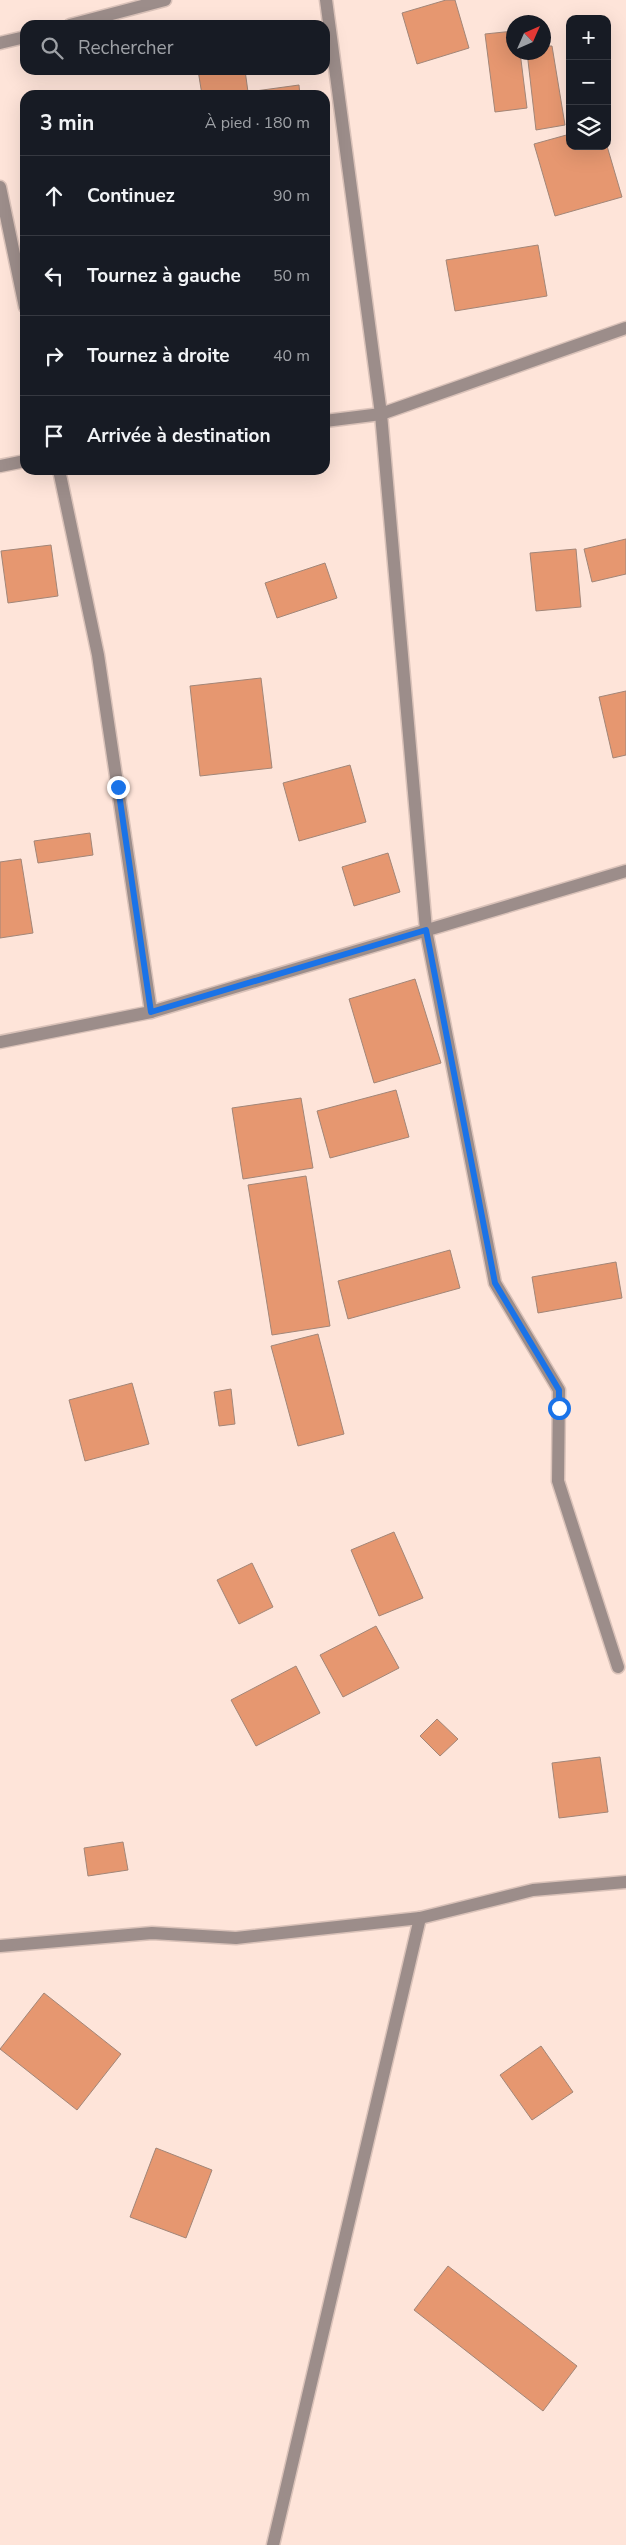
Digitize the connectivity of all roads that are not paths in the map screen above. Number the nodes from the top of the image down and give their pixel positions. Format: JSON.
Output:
{"nodes":[{"id":1,"x":165,"y":0,"type":"edge"},
{"id":2,"x":326,"y":0,"type":"edge"},
{"id":3,"x":89,"y":20,"type":"edge"},
{"id":4,"x":329,"y":20,"type":"edge"},
{"id":5,"x":330,"y":30,"type":"edge"},
{"id":6,"x":20,"y":38,"type":"edge"},
{"id":7,"x":0,"y":43,"type":"edge"},
{"id":8,"x":0,"y":187,"type":"edge"},
{"id":9,"x":20,"y":283,"type":"edge"},
{"id":10,"x":626,"y":328,"type":"edge"},
{"id":11,"x":381,"y":414,"type":"junction"},
{"id":12,"x":330,"y":420,"type":"edge"},
{"id":13,"x":20,"y":462,"type":"edge"},
{"id":14,"x":0,"y":466,"type":"edge"},
{"id":15,"x":60,"y":475,"type":"edge"},
{"id":16,"x":626,"y":871,"type":"edge"},
{"id":17,"x":426,"y":930,"type":"junction"},
{"id":18,"x":151,"y":1012,"type":"junction"},
{"id":19,"x":0,"y":1042,"type":"edge"},
{"id":20,"x":618,"y":1667,"type":"dead end"},
{"id":21,"x":626,"y":1882,"type":"edge"},
{"id":22,"x":420,"y":1918,"type":"junction"},
{"id":23,"x":0,"y":1946,"type":"edge"},
{"id":24,"x":273,"y":2545,"type":"edge"}],
"edges":[{"from":1,"to":3,"type":"street"},
{"from":2,"to":4,"type":"street"},
{"from":5,"to":11,"type":"street"},
{"from":6,"to":7,"type":"street"},
{"from":8,"to":9,"type":"street"},
{"from":10,"to":11,"type":"street"},
{"from":11,"to":12,"type":"street"},
{"from":11,"to":17,"type":"street"},
{"from":13,"to":14,"type":"street"},
{"from":15,"to":18,"type":"street"},
{"from":16,"to":17,"type":"street"},
{"from":17,"to":18,"type":"street"},
{"from":17,"to":20,"type":"street"},
{"from":18,"to":19,"type":"street"},
{"from":21,"to":22,"type":"street"},
{"from":22,"to":23,"type":"street"},
{"from":22,"to":24,"type":"street"}]}
